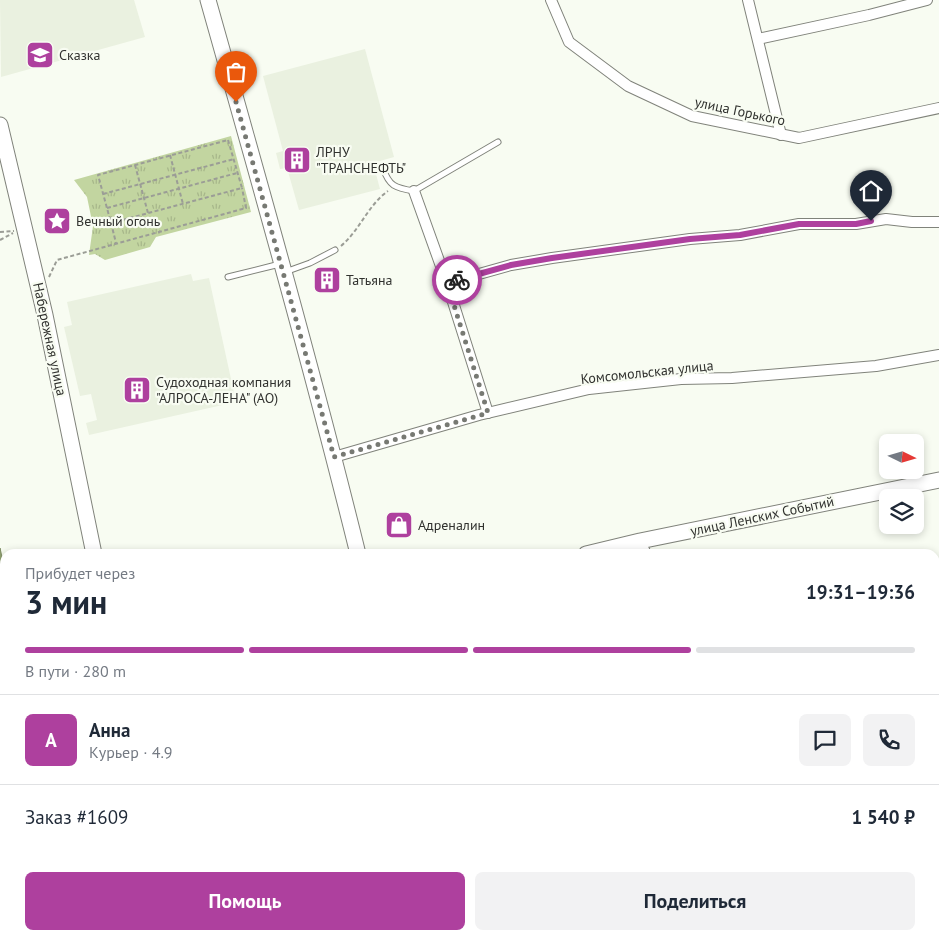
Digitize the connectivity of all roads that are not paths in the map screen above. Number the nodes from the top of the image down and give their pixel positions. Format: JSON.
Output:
{"nodes":[{"id":1,"x":208,"y":0,"type":"edge"},
{"id":2,"x":551,"y":0,"type":"edge"},
{"id":3,"x":748,"y":0,"type":"edge"},
{"id":4,"x":927,"y":0,"type":"edge"},
{"id":5,"x":758,"y":39,"type":"junction"},
{"id":6,"x":939,"y":108,"type":"edge"},
{"id":7,"x":0,"y":124,"type":"edge"},
{"id":8,"x":781,"y":135,"type":"junction"},
{"id":9,"x":498,"y":142,"type":"dead end"},
{"id":10,"x":383,"y":168,"type":"dead end"},
{"id":11,"x":414,"y":191,"type":"junction"},
{"id":12,"x":939,"y":222,"type":"edge"},
{"id":13,"x":335,"y":250,"type":"road end"},
{"id":14,"x":283,"y":268,"type":"junction"},
{"id":15,"x":228,"y":277,"type":"dead end"},
{"id":16,"x":447,"y":283,"type":"junction"},
{"id":17,"x":939,"y":355,"type":"edge"},
{"id":18,"x":488,"y":413,"type":"junction"},
{"id":19,"x":334,"y":457,"type":"junction"},
{"id":20,"x":939,"y":480,"type":"edge"},
{"id":21,"x":643,"y":547,"type":"edge"},
{"id":22,"x":93,"y":549,"type":"edge"},
{"id":23,"x":357,"y":549,"type":"edge"},
{"id":24,"x":627,"y":549,"type":"edge"}],
"edges":[{"from":1,"to":14,"type":"street"},
{"from":2,"to":8,"type":"street","name":"улица Горького"},
{"from":3,"to":5,"type":"street"},
{"from":4,"to":5,"type":"street"},
{"from":5,"to":8,"type":"street"},
{"from":6,"to":8,"type":"street","name":"улица Горького"},
{"from":7,"to":22,"type":"street","name":"Набережная улица"},
{"from":9,"to":11,"type":"lane"},
{"from":10,"to":11,"type":"lane"},
{"from":11,"to":16,"type":"street"},
{"from":12,"to":16,"type":"street"},
{"from":13,"to":14,"type":"lane"},
{"from":14,"to":15,"type":"lane"},
{"from":14,"to":19,"type":"street"},
{"from":16,"to":18,"type":"street"},
{"from":17,"to":18,"type":"street","name":"Комсомольская улица"},
{"from":18,"to":19,"type":"street","name":"Комсомольская улица"},
{"from":19,"to":23,"type":"street"},
{"from":20,"to":21,"type":"street","name":"улица Ленских Событий"},
{"from":21,"to":24,"type":"street","name":"улица Ленских Событий"}]}
